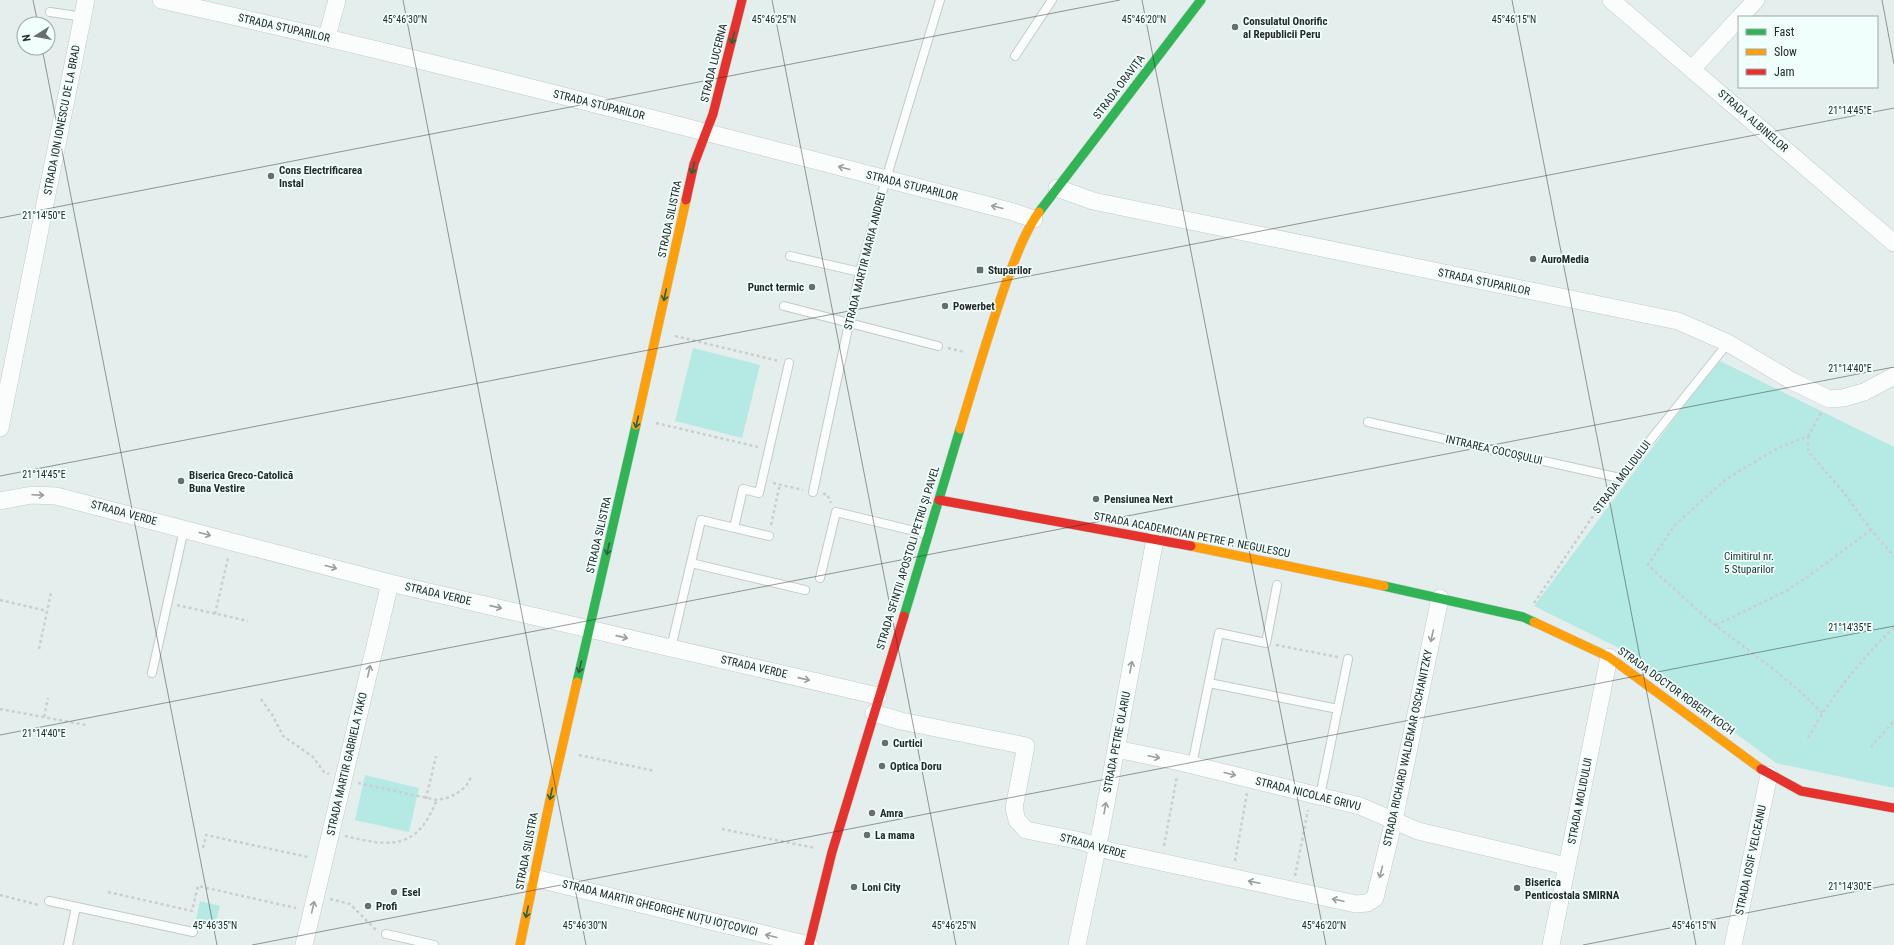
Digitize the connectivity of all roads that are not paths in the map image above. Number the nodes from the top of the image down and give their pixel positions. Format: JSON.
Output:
{"nodes":[{"id":1,"x":86,"y":0,"type":"edge"},
{"id":2,"x":161,"y":0,"type":"edge"},
{"id":3,"x":337,"y":0,"type":"edge"},
{"id":4,"x":742,"y":0,"type":"edge"},
{"id":5,"x":940,"y":0,"type":"edge"},
{"id":6,"x":1052,"y":0,"type":"edge"},
{"id":7,"x":1201,"y":0,"type":"edge"},
{"id":8,"x":1611,"y":0,"type":"edge"},
{"id":9,"x":1756,"y":0,"type":"edge"},
{"id":10,"x":50,"y":12,"type":"dead end"},
{"id":11,"x":1742,"y":16,"type":"edge"},
{"id":12,"x":83,"y":17,"type":"junction"},
{"id":13,"x":1738,"y":20,"type":"edge"},
{"id":14,"x":327,"y":37,"type":"junction"},
{"id":15,"x":1015,"y":56,"type":"dead end"},
{"id":16,"x":1692,"y":69,"type":"junction"},
{"id":17,"x":706,"y":132,"type":"junction"},
{"id":18,"x":886,"y":179,"type":"junction"},
{"id":19,"x":1057,"y":188,"type":"junction"},
{"id":20,"x":1034,"y":220,"type":"junction"},
{"id":21,"x":1894,"y":243,"type":"edge"},
{"id":22,"x":790,"y":256,"type":"dead end"},
{"id":23,"x":860,"y":272,"type":"junction"},
{"id":24,"x":784,"y":306,"type":"dead end"},
{"id":25,"x":849,"y":323,"type":"junction"},
{"id":26,"x":1728,"y":342,"type":"junction"},
{"id":27,"x":938,"y":346,"type":"road end"},
{"id":28,"x":789,"y":363,"type":"road end"},
{"id":29,"x":1894,"y":376,"type":"edge"},
{"id":30,"x":1,"y":421,"type":"edge"},
{"id":31,"x":1368,"y":422,"type":"dead end"},
{"id":32,"x":1620,"y":478,"type":"joint"},
{"id":33,"x":813,"y":492,"type":"road end"},
{"id":34,"x":939,"y":500,"type":"junction"},
{"id":35,"x":0,"y":501,"type":"edge"},
{"id":36,"x":734,"y":528,"type":"junction"},
{"id":37,"x":184,"y":529,"type":"junction"},
{"id":38,"x":928,"y":534,"type":"junction"},
{"id":39,"x":769,"y":536,"type":"road end"},
{"id":40,"x":1155,"y":539,"type":"junction"},
{"id":41,"x":691,"y":563,"type":"junction"},
{"id":42,"x":820,"y":578,"type":"dead end"},
{"id":43,"x":390,"y":583,"type":"junction"},
{"id":44,"x":1277,"y":585,"type":"dead end"},
{"id":45,"x":805,"y":590,"type":"dead end"},
{"id":46,"x":1440,"y":598,"type":"junction"},
{"id":47,"x":589,"y":629,"type":"junction"},
{"id":48,"x":671,"y":648,"type":"junction"},
{"id":49,"x":1609,"y":656,"type":"junction"},
{"id":50,"x":1348,"y":659,"type":"road end"},
{"id":51,"x":152,"y":673,"type":"dead end"},
{"id":52,"x":1209,"y":683,"type":"junction"},
{"id":53,"x":878,"y":696,"type":"junction"},
{"id":54,"x":1338,"y":709,"type":"junction"},
{"id":55,"x":874,"y":714,"type":"junction"},
{"id":56,"x":1116,"y":749,"type":"junction"},
{"id":57,"x":1186,"y":764,"type":"junction"},
{"id":58,"x":1769,"y":775,"type":"junction"},
{"id":59,"x":1315,"y":795,"type":"junction"},
{"id":60,"x":1894,"y":808,"type":"edge"},
{"id":61,"x":1394,"y":820,"type":"junction"},
{"id":62,"x":1098,"y":846,"type":"junction"},
{"id":63,"x":1566,"y":866,"type":"junction"},
{"id":64,"x":534,"y":878,"type":"junction"},
{"id":65,"x":1375,"y":898,"type":"joint"},
{"id":66,"x":49,"y":901,"type":"road end"},
{"id":67,"x":76,"y":907,"type":"junction"},
{"id":68,"x":192,"y":932,"type":"dead end"},
{"id":69,"x":386,"y":934,"type":"road end"},
{"id":70,"x":68,"y":945,"type":"edge"},
{"id":71,"x":304,"y":945,"type":"edge"},
{"id":72,"x":434,"y":945,"type":"edge"},
{"id":73,"x":520,"y":945,"type":"edge"},
{"id":74,"x":809,"y":945,"type":"edge"},
{"id":75,"x":1077,"y":945,"type":"edge"},
{"id":76,"x":1551,"y":945,"type":"edge"},
{"id":77,"x":1733,"y":945,"type":"edge"}],
"edges":[{"from":1,"to":12,"type":"street","name":"STRADA ION IONESCU DE LA BRAD"},
{"from":2,"to":14,"type":"street","name":"STRADA STUPARILOR"},
{"from":3,"to":14,"type":"street"},
{"from":4,"to":17,"type":"street","name":"STRADA LUCERNA","one_way":true},
{"from":5,"to":18,"type":"lane","name":"STRADA MARTIR MARIA ANDREI"},
{"from":6,"to":15,"type":"lane"},
{"from":7,"to":19,"type":"street","name":"STRADA ORAVIȚA"},
{"from":8,"to":16,"type":"street","name":"STRADA ALBINELOR"},
{"from":9,"to":11,"type":"street"},
{"from":10,"to":12,"type":"lane"},
{"from":12,"to":30,"type":"street","name":"STRADA ION IONESCU DE LA BRAD"},
{"from":13,"to":16,"type":"street"},
{"from":14,"to":17,"type":"street","name":"STRADA STUPARILOR"},
{"from":16,"to":21,"type":"street","name":"STRADA ALBINELOR"},
{"from":18,"to":17,"type":"street","name":"STRADA STUPARILOR","one_way":true},
{"from":17,"to":47,"type":"street","name":"STRADA SILISTRA","one_way":true},
{"from":20,"to":18,"type":"street","name":"STRADA STUPARILOR","one_way":true},
{"from":18,"to":23,"type":"lane","name":"STRADA MARTIR MARIA ANDREI"},
{"from":19,"to":20,"type":"street","name":"STRADA SFINȚII APOSTOLI PETRU ȘI PAVEL"},
{"from":19,"to":26,"type":"street","name":"STRADA STUPARILOR"},
{"from":20,"to":34,"type":"street","name":"STRADA SFINȚII APOSTOLI PETRU ȘI PAVEL"},
{"from":22,"to":23,"type":"lane"},
{"from":23,"to":25,"type":"lane","name":"STRADA MARTIR MARIA ANDREI"},
{"from":24,"to":25,"type":"lane"},
{"from":25,"to":27,"type":"lane"},
{"from":25,"to":33,"type":"lane","name":"STRADA MARTIR MARIA ANDREI"},
{"from":26,"to":29,"type":"street","name":"STRADA STUPARILOR"},
{"from":26,"to":32,"type":"lane","name":"STRADA MOLIDULUI"},
{"from":28,"to":36,"type":"lane"},
{"from":31,"to":32,"type":"lane","name":"INTRAREA COCOȘULUI"},
{"from":34,"to":38,"type":"street","name":"STRADA SFINȚII APOSTOLI PETRU ȘI PAVEL"},
{"from":34,"to":40,"type":"street","name":"STRADA ACADEMICIAN PETRE P. NEGULESCU"},
{"from":35,"to":37,"type":"street","name":"STRADA VERDE","one_way":true},
{"from":36,"to":39,"type":"lane"},
{"from":36,"to":41,"type":"lane"},
{"from":37,"to":43,"type":"street","name":"STRADA VERDE","one_way":true},
{"from":37,"to":51,"type":"lane"},
{"from":38,"to":42,"type":"lane"},
{"from":38,"to":53,"type":"street","name":"STRADA SFINȚII APOSTOLI PETRU ȘI PAVEL"},
{"from":40,"to":46,"type":"street","name":"STRADA ACADEMICIAN PETRE P. NEGULESCU"},
{"from":56,"to":40,"type":"street","name":"STRADA PETRE OLARIU","one_way":true},
{"from":41,"to":45,"type":"lane"},
{"from":41,"to":48,"type":"lane"},
{"from":43,"to":47,"type":"street","name":"STRADA VERDE","one_way":true},
{"from":71,"to":43,"type":"street","name":"STRADA MARTIR GABRIELA TAKO","one_way":true},
{"from":44,"to":52,"type":"lane"},
{"from":46,"to":49,"type":"street","name":"STRADA DOCTOR ROBERT KOCH"},
{"from":46,"to":61,"type":"street","name":"STRADA RICHARD WALDEMAR OSCHANITZKY","one_way":true},
{"from":47,"to":48,"type":"street","name":"STRADA VERDE","one_way":true},
{"from":47,"to":64,"type":"street","name":"STRADA SILISTRA","one_way":true},
{"from":48,"to":53,"type":"street","name":"STRADA VERDE","one_way":true},
{"from":49,"to":58,"type":"street","name":"STRADA DOCTOR ROBERT KOCH"},
{"from":49,"to":63,"type":"street","name":"STRADA MOLIDULUI"},
{"from":50,"to":54,"type":"lane"},
{"from":52,"to":54,"type":"lane"},
{"from":52,"to":57,"type":"lane"},
{"from":53,"to":55,"type":"street","name":"STRADA SFINȚII APOSTOLI PETRU ȘI PAVEL"},
{"from":54,"to":59,"type":"lane"},
{"from":55,"to":62,"type":"street","name":"STRADA VERDE"},
{"from":55,"to":74,"type":"street","name":"STRADA SFINȚII APOSTOLI PETRU ȘI PAVEL"},
{"from":56,"to":57,"type":"street","name":"STRADA NICOLAE GRIVU","one_way":true},
{"from":62,"to":56,"type":"street","name":"STRADA PETRE OLARIU","one_way":true},
{"from":57,"to":59,"type":"street","name":"STRADA NICOLAE GRIVU","one_way":true},
{"from":58,"to":60,"type":"street","name":"STRADA DOCTOR ROBERT KOCH"},
{"from":58,"to":77,"type":"street","name":"STRADA IOSIF VELCEANU"},
{"from":59,"to":61,"type":"street","name":"STRADA NICOLAE GRIVU"},
{"from":61,"to":63,"type":"street","name":"STRADA NICOLAE GRIVU"},
{"from":61,"to":65,"type":"street","name":"STRADA RICHARD WALDEMAR OSCHANITZKY","one_way":true},
{"from":65,"to":62,"type":"street","name":"STRADA VERDE","one_way":true},
{"from":62,"to":75,"type":"street","name":"STRADA PETRE OLARIU"},
{"from":63,"to":76,"type":"street","name":"STRADA MOLIDULUI"},
{"from":64,"to":73,"type":"street","name":"STRADA SILISTRA","one_way":true},
{"from":74,"to":64,"type":"street","name":"STRADA MARTIR GHEORGHE NUȚU IOȚCOVICI","one_way":true},
{"from":66,"to":67,"type":"lane"},
{"from":67,"to":68,"type":"lane"},
{"from":67,"to":70,"type":"lane"},
{"from":69,"to":72,"type":"lane"}]}
